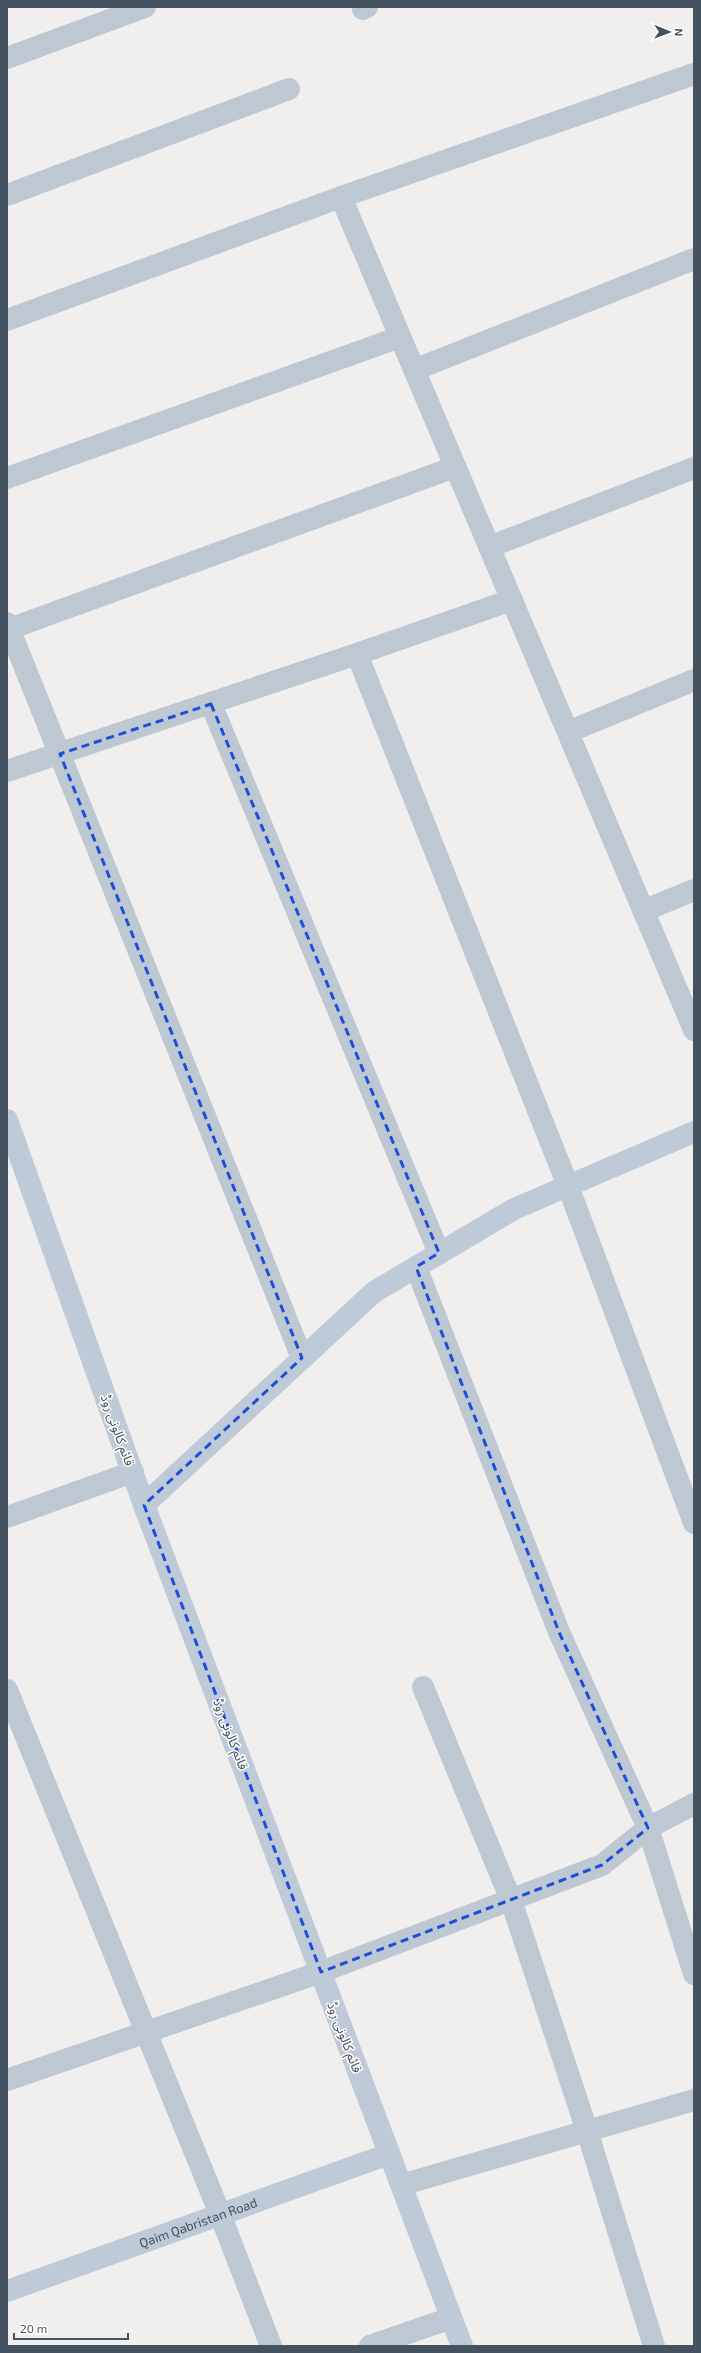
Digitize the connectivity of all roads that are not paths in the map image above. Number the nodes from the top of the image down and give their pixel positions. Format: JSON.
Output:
{"nodes":[{"id":1,"x":144,"y":7,"type":"edge"},
{"id":2,"x":7,"y":58,"type":"edge"},
{"id":3,"x":694,"y":74,"type":"edge"},
{"id":4,"x":289,"y":89,"type":"dead end"},
{"id":5,"x":7,"y":195,"type":"edge"},
{"id":6,"x":341,"y":197,"type":"junction"},
{"id":7,"x":694,"y":259,"type":"edge"},
{"id":8,"x":7,"y":320,"type":"edge"},
{"id":9,"x":400,"y":337,"type":"junction"},
{"id":10,"x":414,"y":370,"type":"junction"},
{"id":11,"x":455,"y":467,"type":"junction"},
{"id":12,"x":694,"y":468,"type":"edge"},
{"id":13,"x":7,"y":478,"type":"edge"},
{"id":14,"x":489,"y":547,"type":"junction"},
{"id":15,"x":512,"y":600,"type":"junction"},
{"id":16,"x":8,"y":626,"type":"edge"},
{"id":17,"x":357,"y":654,"type":"junction"},
{"id":18,"x":694,"y":680,"type":"edge"},
{"id":19,"x":211,"y":704,"type":"junction"},
{"id":20,"x":568,"y":732,"type":"junction"},
{"id":21,"x":60,"y":754,"type":"junction"},
{"id":22,"x":7,"y":772,"type":"edge"},
{"id":23,"x":694,"y":890,"type":"edge"},
{"id":24,"x":643,"y":911,"type":"junction"},
{"id":25,"x":694,"y":1030,"type":"edge"},
{"id":26,"x":7,"y":1120,"type":"edge"},
{"id":27,"x":694,"y":1132,"type":"edge"},
{"id":28,"x":568,"y":1186,"type":"junction"},
{"id":29,"x":439,"y":1253,"type":"junction"},
{"id":30,"x":416,"y":1267,"type":"junction"},
{"id":31,"x":302,"y":1358,"type":"junction"},
{"id":32,"x":133,"y":1472,"type":"junction"},
{"id":33,"x":144,"y":1505,"type":"junction"},
{"id":34,"x":7,"y":1517,"type":"edge"},
{"id":35,"x":694,"y":1523,"type":"edge"},
{"id":36,"x":423,"y":1687,"type":"dead end"},
{"id":37,"x":7,"y":1690,"type":"edge"},
{"id":38,"x":694,"y":1804,"type":"edge"},
{"id":39,"x":648,"y":1828,"type":"junction"},
{"id":40,"x":510,"y":1900,"type":"junction"},
{"id":41,"x":320,"y":1972,"type":"junction"},
{"id":42,"x":694,"y":1974,"type":"edge"},
{"id":43,"x":146,"y":2032,"type":"junction"},
{"id":44,"x":7,"y":2080,"type":"edge"},
{"id":45,"x":694,"y":2100,"type":"edge"},
{"id":46,"x":587,"y":2131,"type":"junction"},
{"id":47,"x":389,"y":2154,"type":"junction"},
{"id":48,"x":401,"y":2185,"type":"junction"},
{"id":49,"x":220,"y":2214,"type":"junction"},
{"id":50,"x":7,"y":2291,"type":"edge"},
{"id":51,"x":451,"y":2318,"type":"junction"},
{"id":52,"x":271,"y":2346,"type":"edge"},
{"id":53,"x":370,"y":2346,"type":"edge"},
{"id":54,"x":462,"y":2346,"type":"edge"},
{"id":55,"x":654,"y":2346,"type":"edge"}],
"edges":[{"from":1,"to":2,"type":"street"},
{"from":3,"to":6,"type":"street"},
{"from":4,"to":5,"type":"street"},
{"from":6,"to":8,"type":"street"},
{"from":6,"to":9,"type":"street"},
{"from":7,"to":10,"type":"street"},
{"from":9,"to":10,"type":"street"},
{"from":9,"to":13,"type":"street"},
{"from":10,"to":11,"type":"street"},
{"from":11,"to":14,"type":"street"},
{"from":11,"to":16,"type":"street"},
{"from":12,"to":14,"type":"street"},
{"from":14,"to":15,"type":"street"},
{"from":15,"to":17,"type":"street"},
{"from":15,"to":20,"type":"street"},
{"from":16,"to":21,"type":"street"},
{"from":17,"to":19,"type":"street"},
{"from":17,"to":28,"type":"street"},
{"from":18,"to":20,"type":"street"},
{"from":19,"to":21,"type":"street"},
{"from":19,"to":29,"type":"street"},
{"from":20,"to":24,"type":"street"},
{"from":21,"to":22,"type":"street"},
{"from":21,"to":31,"type":"street"},
{"from":23,"to":24,"type":"street"},
{"from":24,"to":25,"type":"street"},
{"from":26,"to":32,"type":"street","name":"قائم کالونی روڈ"},
{"from":27,"to":28,"type":"street"},
{"from":28,"to":29,"type":"street"},
{"from":28,"to":35,"type":"street"},
{"from":29,"to":30,"type":"street"},
{"from":30,"to":31,"type":"street"},
{"from":30,"to":39,"type":"street"},
{"from":31,"to":33,"type":"street"},
{"from":32,"to":33,"type":"street","name":"قائم کالونی روڈ"},
{"from":32,"to":34,"type":"street"},
{"from":33,"to":41,"type":"street","name":"قائم کالونی روڈ"},
{"from":36,"to":40,"type":"street"},
{"from":37,"to":43,"type":"street"},
{"from":38,"to":39,"type":"street"},
{"from":39,"to":40,"type":"street"},
{"from":39,"to":42,"type":"street"},
{"from":40,"to":41,"type":"street"},
{"from":40,"to":46,"type":"street"},
{"from":41,"to":43,"type":"street"},
{"from":41,"to":47,"type":"street","name":"قائم کالونی روڈ"},
{"from":43,"to":44,"type":"street"},
{"from":43,"to":49,"type":"street"},
{"from":45,"to":46,"type":"street"},
{"from":46,"to":48,"type":"street"},
{"from":46,"to":55,"type":"street"},
{"from":47,"to":48,"type":"street","name":"قائم کالونی روڈ"},
{"from":47,"to":49,"type":"street","name":"Qaim Qabristan Road"},
{"from":48,"to":51,"type":"street","name":"قائم کالونی روڈ"},
{"from":49,"to":50,"type":"street","name":"Qaim Qabristan Road"},
{"from":49,"to":52,"type":"street"},
{"from":51,"to":53,"type":"street"},
{"from":51,"to":54,"type":"street","name":"قائم کالونی روڈ"}]}
